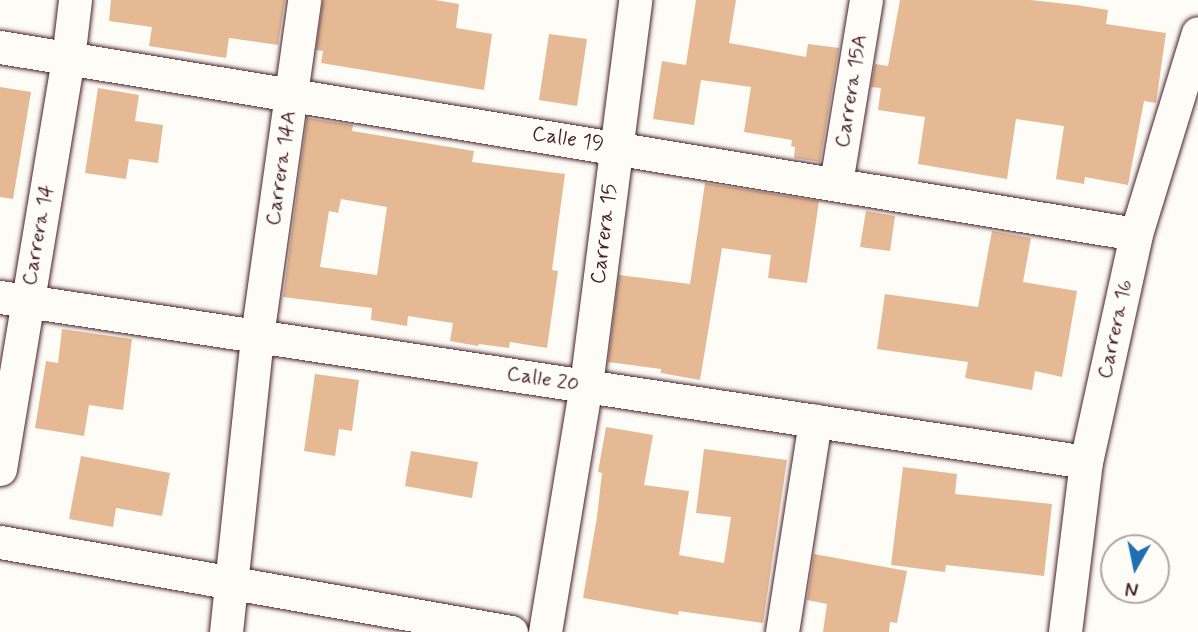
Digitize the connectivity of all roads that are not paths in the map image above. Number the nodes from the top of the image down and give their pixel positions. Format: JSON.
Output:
{"nodes":[{"id":1,"x":75,"y":0,"type":"edge"},
{"id":2,"x":304,"y":0,"type":"edge"},
{"id":3,"x":635,"y":0,"type":"edge"},
{"id":4,"x":866,"y":0,"type":"edge"},
{"id":5,"x":1198,"y":33,"type":"edge"},
{"id":6,"x":0,"y":47,"type":"edge"},
{"id":7,"x":68,"y":59,"type":"junction"},
{"id":8,"x":291,"y":96,"type":"junction"},
{"id":9,"x":614,"y":146,"type":"junction"},
{"id":10,"x":836,"y":183,"type":"junction"},
{"id":11,"x":1136,"y":234,"type":"junction"},
{"id":12,"x":13,"y":299,"type":"edge"},
{"id":13,"x":257,"y":336,"type":"junction"},
{"id":14,"x":586,"y":385,"type":"junction"},
{"id":15,"x":815,"y":421,"type":"junction"},
{"id":16,"x":1086,"y":462,"type":"junction"},
{"id":17,"x":0,"y":469,"type":"edge"},
{"id":18,"x":0,"y":542,"type":"edge"},
{"id":19,"x":233,"y":583,"type":"junction"},
{"id":20,"x":226,"y":632,"type":"edge"},
{"id":21,"x":511,"y":632,"type":"edge"},
{"id":22,"x":545,"y":632,"type":"edge"},
{"id":23,"x":782,"y":632,"type":"edge"},
{"id":24,"x":1065,"y":632,"type":"edge"}],
"edges":[{"from":1,"to":7,"type":"street","name":"Carrera 14"},
{"from":2,"to":8,"type":"street","name":"Carrera 14A"},
{"from":3,"to":9,"type":"street","name":"Carrera 15"},
{"from":4,"to":10,"type":"street","name":"Carrera 15A"},
{"from":5,"to":11,"type":"street","name":"Carrera 16"},
{"from":6,"to":7,"type":"street","name":"Calle 19"},
{"from":7,"to":8,"type":"street","name":"Calle 19"},
{"from":7,"to":12,"type":"street","name":"Carrera 14"},
{"from":8,"to":9,"type":"street","name":"Calle 19"},
{"from":8,"to":13,"type":"street","name":"Carrera 14A"},
{"from":9,"to":10,"type":"street","name":"Calle 19"},
{"from":9,"to":14,"type":"street","name":"Carrera 15"},
{"from":10,"to":11,"type":"street","name":"Calle 19"},
{"from":11,"to":16,"type":"street","name":"Carrera 16"},
{"from":12,"to":13,"type":"street","name":"Calle 20"},
{"from":12,"to":17,"type":"street","name":"Carrera 14"},
{"from":13,"to":14,"type":"street","name":"Calle 20"},
{"from":13,"to":19,"type":"street","name":"Carrera 14A"},
{"from":14,"to":15,"type":"street","name":"Calle 20"},
{"from":14,"to":22,"type":"street","name":"Carrera 15"},
{"from":15,"to":16,"type":"street","name":"Calle 20"},
{"from":15,"to":23,"type":"street"},
{"from":16,"to":24,"type":"street","name":"Carrera 16"},
{"from":18,"to":19,"type":"street"},
{"from":19,"to":20,"type":"street","name":"Carrera 14A"},
{"from":19,"to":21,"type":"street"}]}
